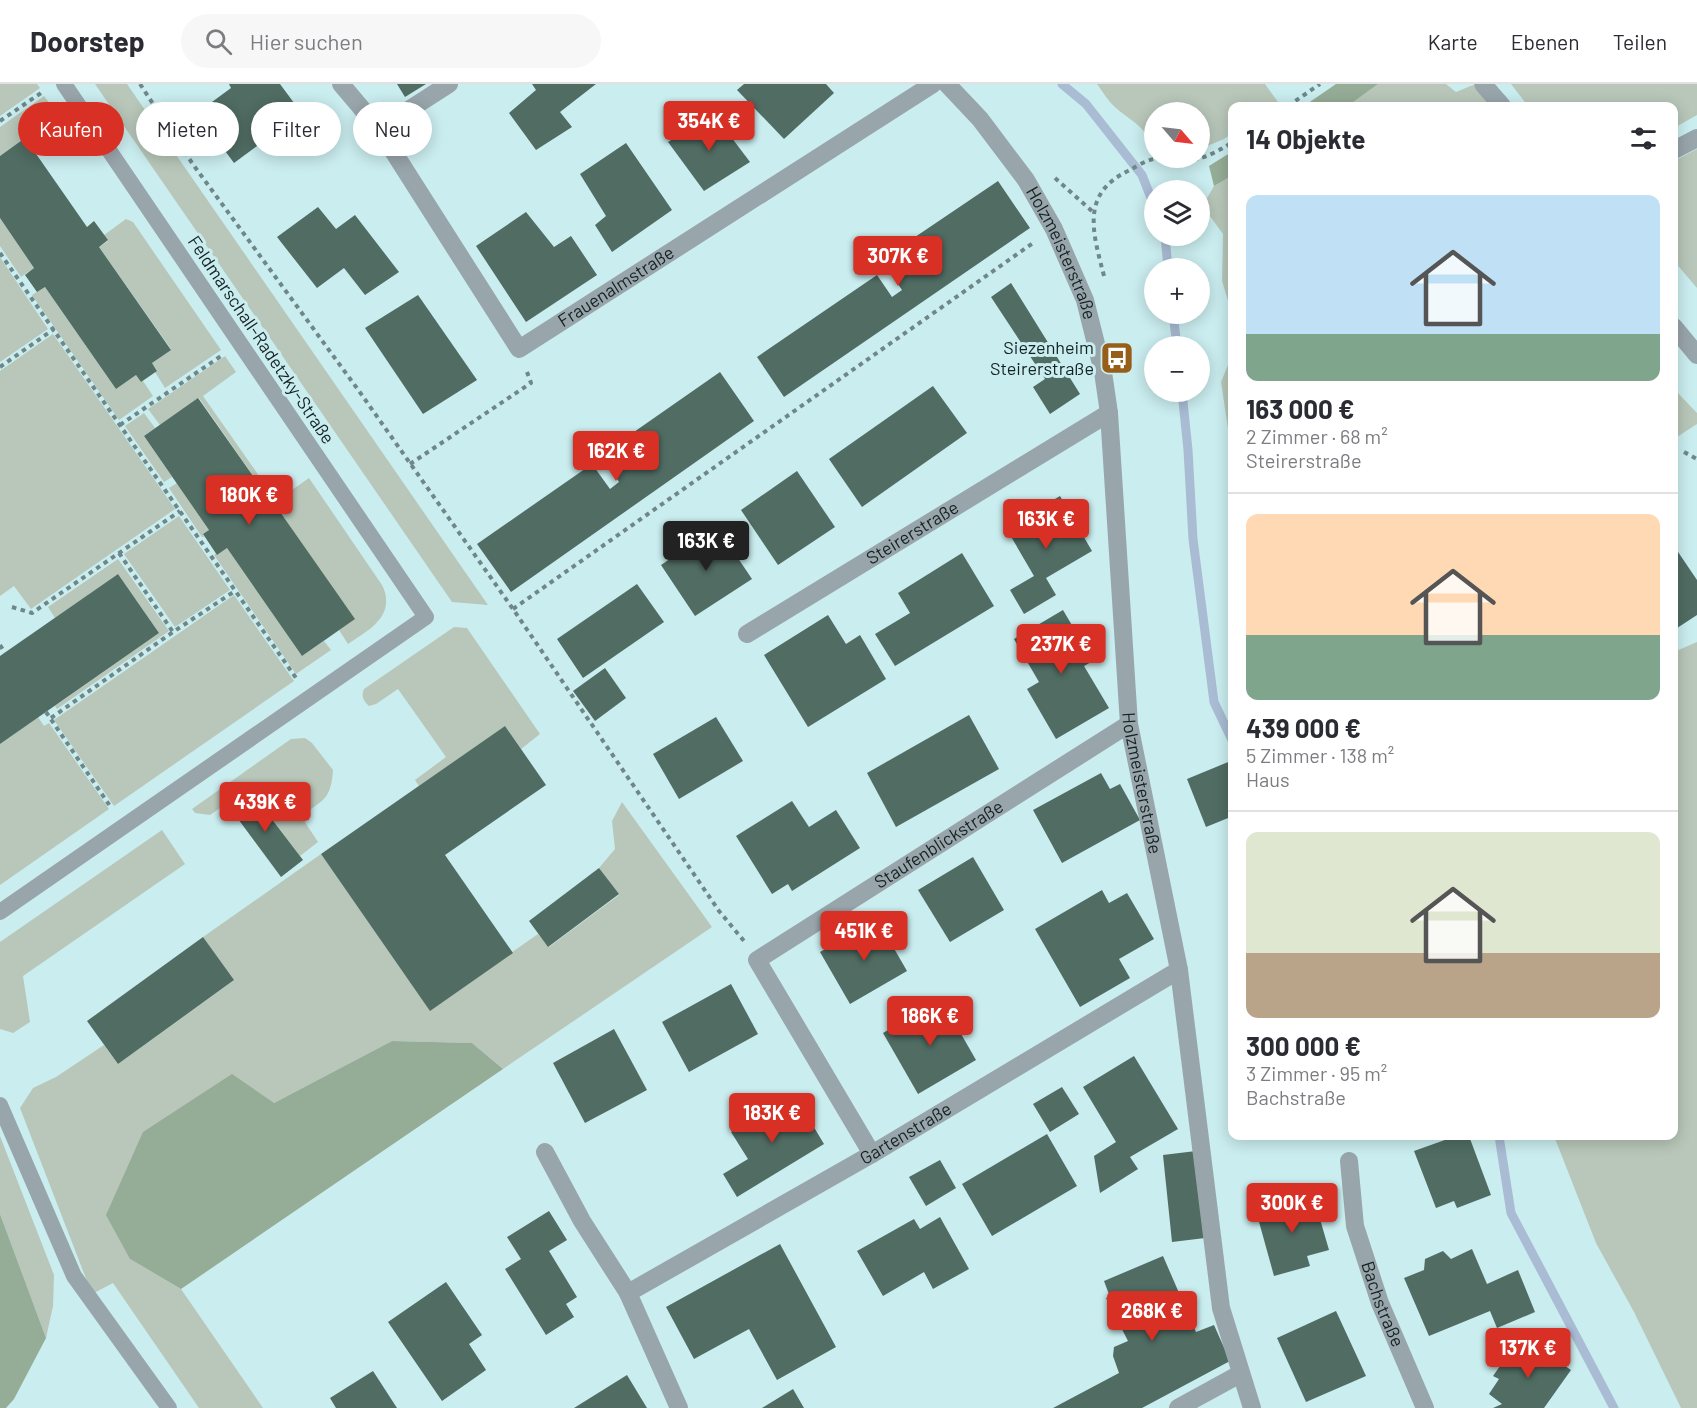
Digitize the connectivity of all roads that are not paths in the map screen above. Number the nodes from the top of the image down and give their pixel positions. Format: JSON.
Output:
{"nodes":[{"id":1,"x":64,"y":84,"type":"edge"},
{"id":2,"x":341,"y":84,"type":"edge"},
{"id":3,"x":449,"y":84,"type":"edge"},
{"id":4,"x":933,"y":84,"type":"edge"},
{"id":5,"x":947,"y":84,"type":"edge"},
{"id":6,"x":1483,"y":84,"type":"edge"},
{"id":7,"x":356,"y":102,"type":"edge"},
{"id":8,"x":421,"y":102,"type":"edge"},
{"id":9,"x":1499,"y":102,"type":"edge"},
{"id":10,"x":1697,"y":138,"type":"edge"},
{"id":11,"x":1678,"y":148,"type":"edge"},
{"id":12,"x":396,"y":156,"type":"edge"},
{"id":13,"x":1678,"y":332,"type":"edge"},
{"id":14,"x":1697,"y":355,"type":"edge"},
{"id":15,"x":1109,"y":413,"type":"junction"},
{"id":16,"x":747,"y":634,"type":"dead end"},
{"id":17,"x":1129,"y":724,"type":"junction"},
{"id":18,"x":0,"y":912,"type":"edge"},
{"id":19,"x":1179,"y":969,"type":"junction"},
{"id":20,"x":0,"y":1105,"type":"edge"},
{"id":21,"x":545,"y":1152,"type":"dead end"},
{"id":22,"x":872,"y":1154,"type":"junction"},
{"id":23,"x":1349,"y":1161,"type":"dead end"},
{"id":24,"x":628,"y":1293,"type":"junction"},
{"id":25,"x":1240,"y":1374,"type":"junction"},
{"id":26,"x":169,"y":1408,"type":"edge"},
{"id":27,"x":679,"y":1408,"type":"edge"},
{"id":28,"x":1178,"y":1408,"type":"edge"},
{"id":29,"x":1252,"y":1408,"type":"edge"},
{"id":30,"x":1425,"y":1408,"type":"edge"}],
"edges":[{"from":1,"to":18,"type":"lane","name":"Feldmarschall-Radetzky-Straße"},
{"from":2,"to":7,"type":"street"},
{"from":3,"to":8,"type":"street"},
{"from":4,"to":12,"type":"street","name":"Frauenalmstraße"},
{"from":5,"to":15,"type":"street","name":"Holzmeisterstraße"},
{"from":6,"to":9,"type":"street"},
{"from":10,"to":11,"type":"street"},
{"from":13,"to":14,"type":"street"},
{"from":15,"to":16,"type":"street","name":"Steirerstraße"},
{"from":15,"to":17,"type":"street","name":"Holzmeisterstraße"},
{"from":17,"to":19,"type":"street","name":"Holzmeisterstraße"},
{"from":17,"to":22,"type":"street","name":"Staufenblickstraße"},
{"from":19,"to":22,"type":"street","name":"Gartenstraße"},
{"from":19,"to":25,"type":"street","name":"Holzmeisterstraße"},
{"from":20,"to":26,"type":"lane"},
{"from":21,"to":24,"type":"street"},
{"from":22,"to":24,"type":"street","name":"Gartenstraße"},
{"from":23,"to":30,"type":"street","name":"Bachstraße"},
{"from":24,"to":27,"type":"street"},
{"from":25,"to":28,"type":"street"},
{"from":25,"to":29,"type":"street","name":"Holzmeisterstraße"}]}
